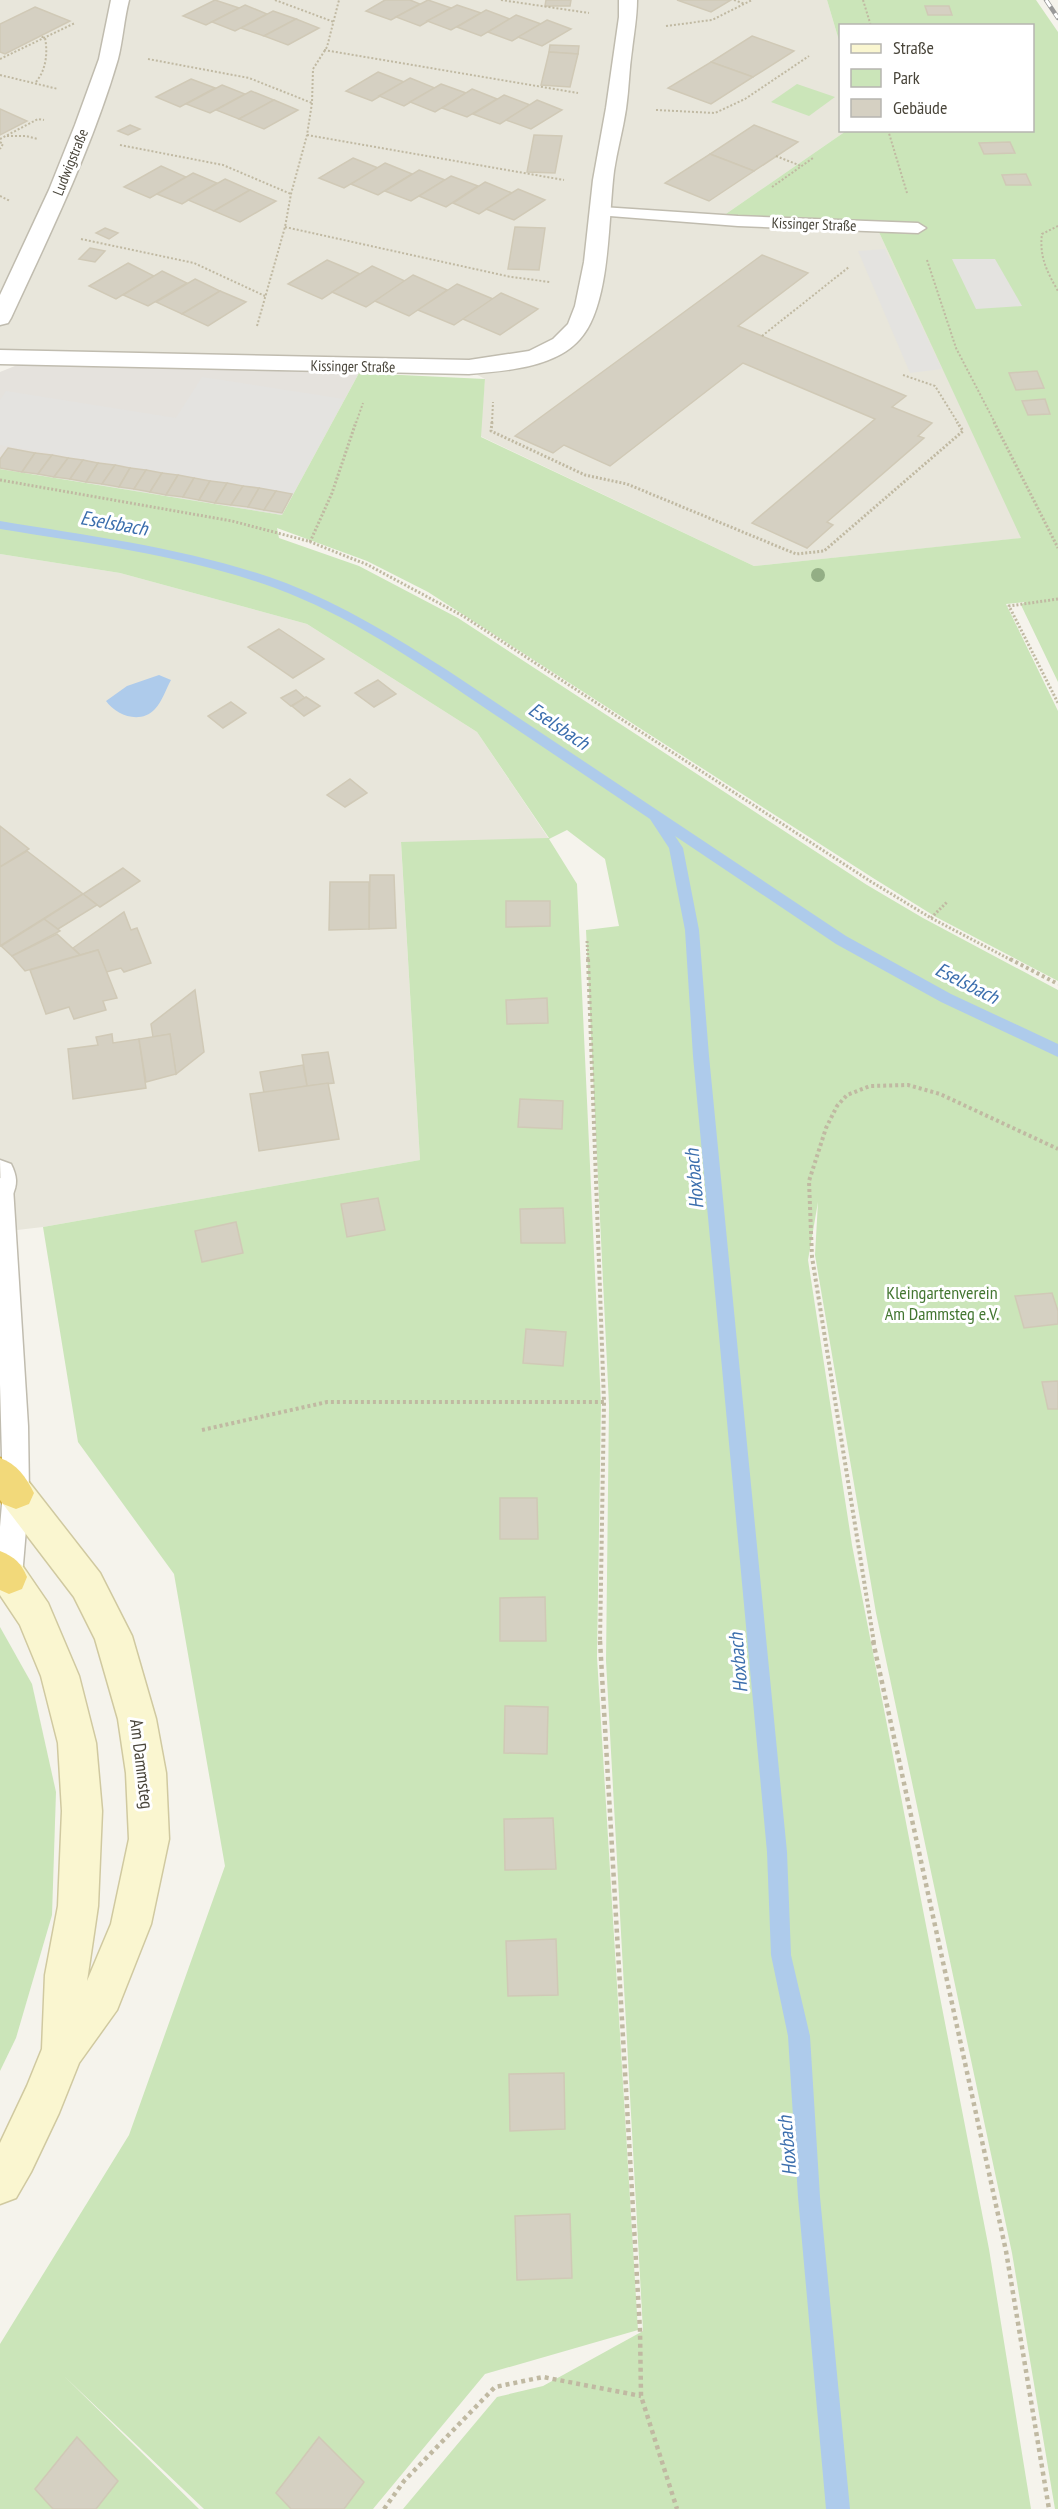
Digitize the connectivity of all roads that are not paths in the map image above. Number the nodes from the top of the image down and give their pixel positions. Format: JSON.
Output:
{"nodes":[{"id":1,"x":117,"y":8,"type":"edge"},
{"id":2,"x":627,"y":15,"type":"edge"},
{"id":3,"x":602,"y":212,"type":"junction"},
{"id":4,"x":918,"y":228,"type":"road end"},
{"id":5,"x":0,"y":318,"type":"edge"},
{"id":6,"x":0,"y":357,"type":"edge"},
{"id":7,"x":1,"y":1180,"type":"edge"},
{"id":8,"x":8,"y":1483,"type":"edge"},
{"id":9,"x":5,"y":1573,"type":"edge"},
{"id":10,"x":63,"y":2049,"type":"junction"},
{"id":11,"x":0,"y":2182,"type":"edge"}],
"edges":[{"from":1,"to":5,"type":"street","name":"Ludwigstraße"},
{"from":2,"to":3,"type":"street","name":"Kissinger Straße"},
{"from":3,"to":4,"type":"lane","name":"Kissinger Straße"},
{"from":3,"to":6,"type":"street","name":"Kissinger Straße"},
{"from":7,"to":8,"type":"lane","name":"Am Dammsteg"},
{"from":8,"to":9,"type":"lane","name":"Am Dammsteg"},
{"from":8,"to":10,"type":"main road","name":"Am Dammsteg"},
{"from":9,"to":10,"type":"main road","name":"Am Dammsteg"},
{"from":10,"to":11,"type":"main road","name":"Am Dammsteg"}]}
